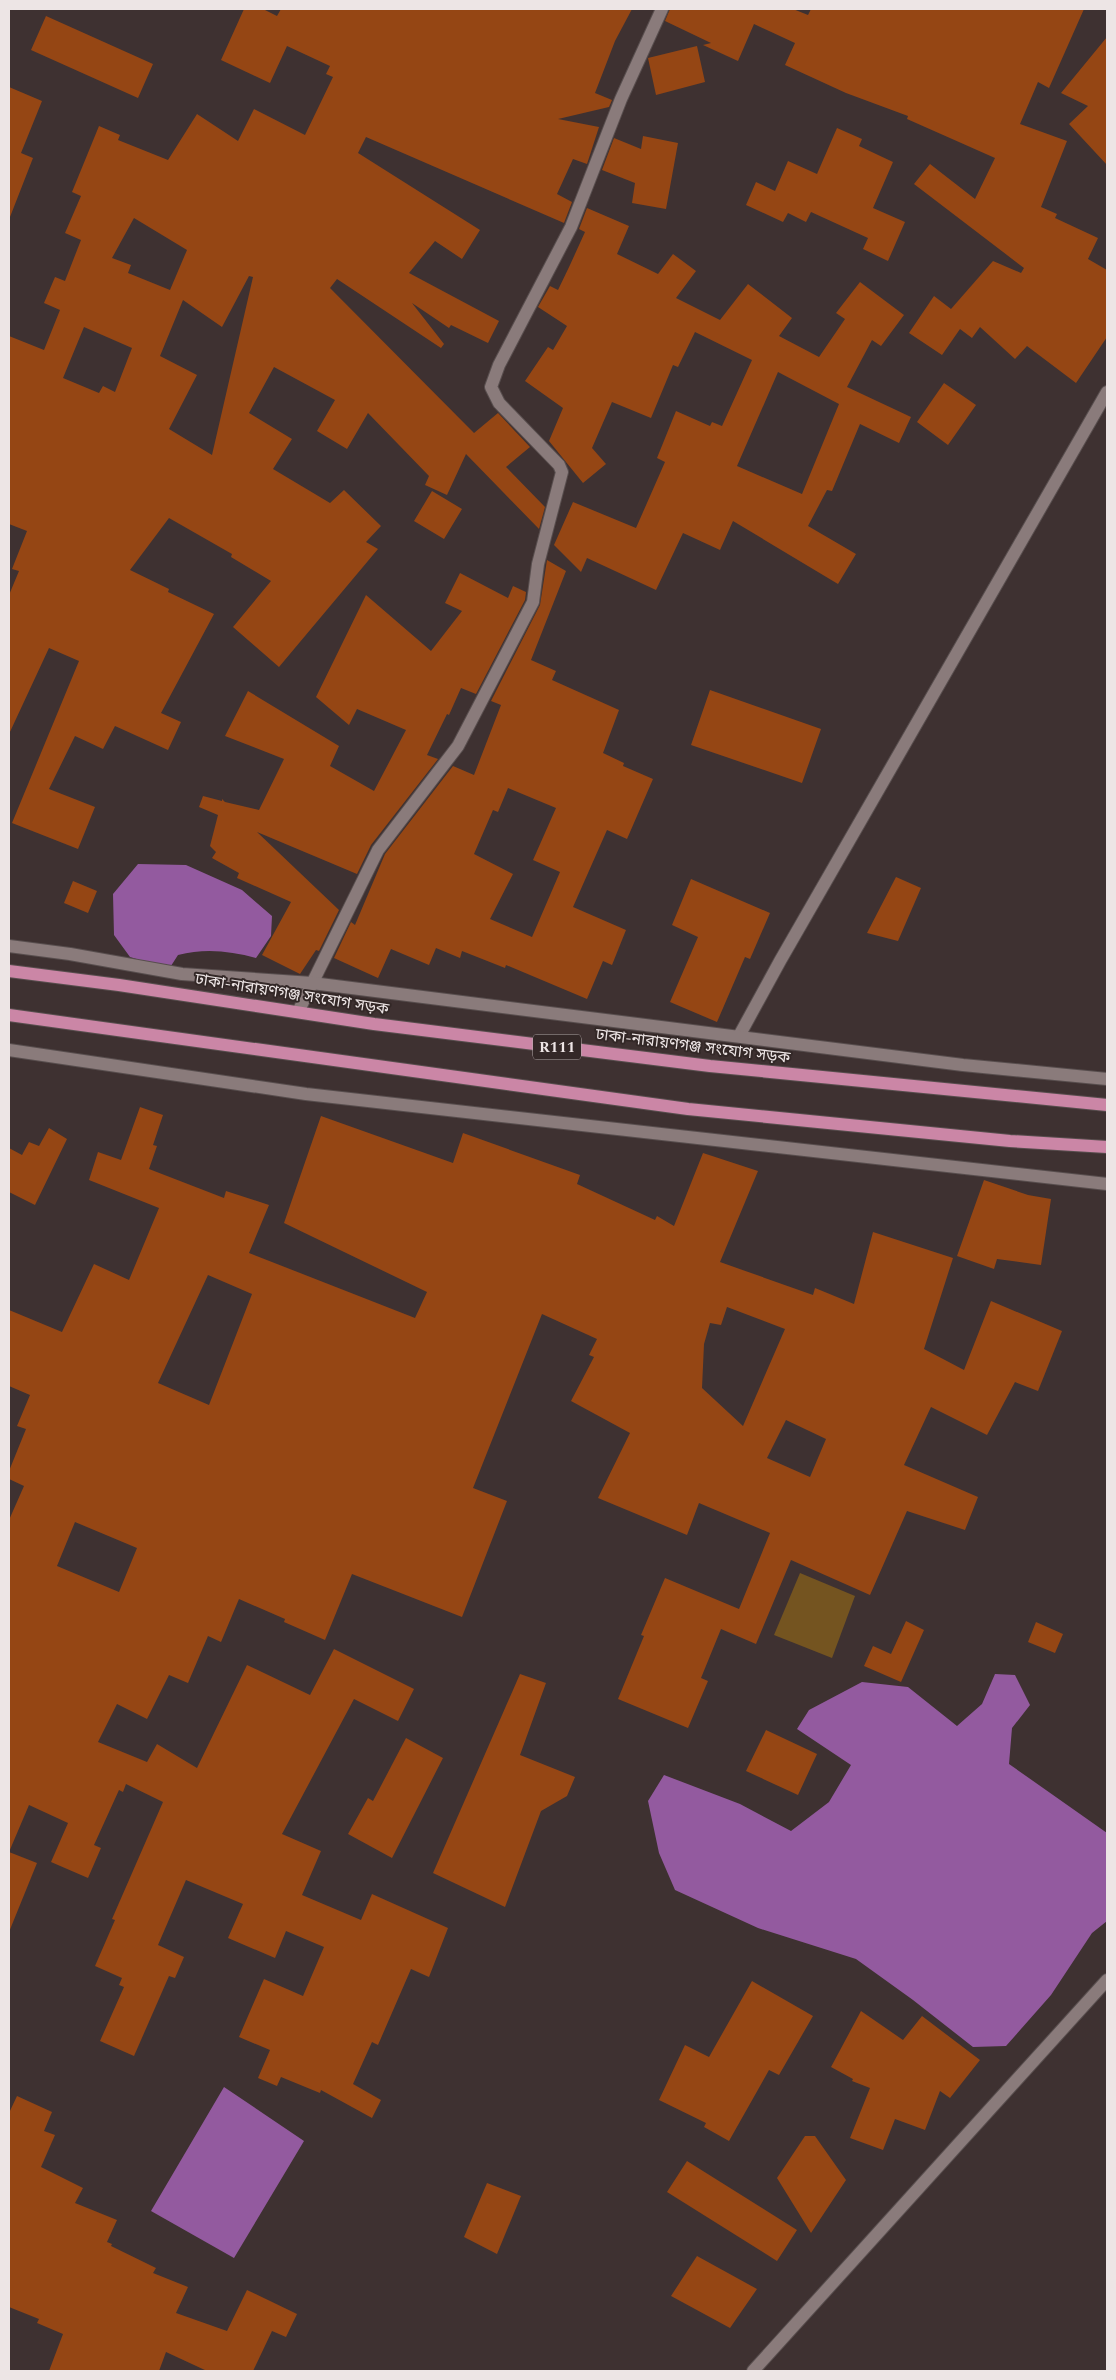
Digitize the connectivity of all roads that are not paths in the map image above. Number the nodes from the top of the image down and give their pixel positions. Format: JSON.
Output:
{"nodes":[{"id":1,"x":662,"y":9,"type":"edge"},
{"id":2,"x":1107,"y":392,"type":"edge"},
{"id":3,"x":9,"y":946,"type":"edge"},
{"id":4,"x":9,"y":971,"type":"edge"},
{"id":5,"x":312,"y":983,"type":"junction"},
{"id":6,"x":298,"y":1012,"type":"junction"},
{"id":7,"x":9,"y":1015,"type":"edge"},
{"id":8,"x":739,"y":1036,"type":"junction"},
{"id":9,"x":9,"y":1050,"type":"edge"},
{"id":10,"x":1107,"y":1078,"type":"edge"},
{"id":11,"x":1107,"y":1105,"type":"edge"},
{"id":12,"x":1107,"y":1147,"type":"edge"},
{"id":13,"x":1107,"y":1184,"type":"edge"},
{"id":14,"x":1107,"y":1980,"type":"edge"},
{"id":15,"x":753,"y":2371,"type":"edge"}],
"edges":[{"from":1,"to":5,"type":"street"},
{"from":2,"to":8,"type":"street"},
{"from":3,"to":5,"type":"street"},
{"from":4,"to":6,"type":"main road","name":"ঢাকা-নারায়ণগঞ্জ সংযোগ সড়ক","number":"R111"},
{"from":5,"to":6,"type":"street"},
{"from":5,"to":8,"type":"street"},
{"from":6,"to":11,"type":"main road","name":"ঢাকা-নারায়ণগঞ্জ সংযোগ সড়ক","number":"R111"},
{"from":7,"to":12,"type":"main road"},
{"from":8,"to":10,"type":"street"},
{"from":9,"to":13,"type":"street"},
{"from":14,"to":15,"type":"street"}]}
